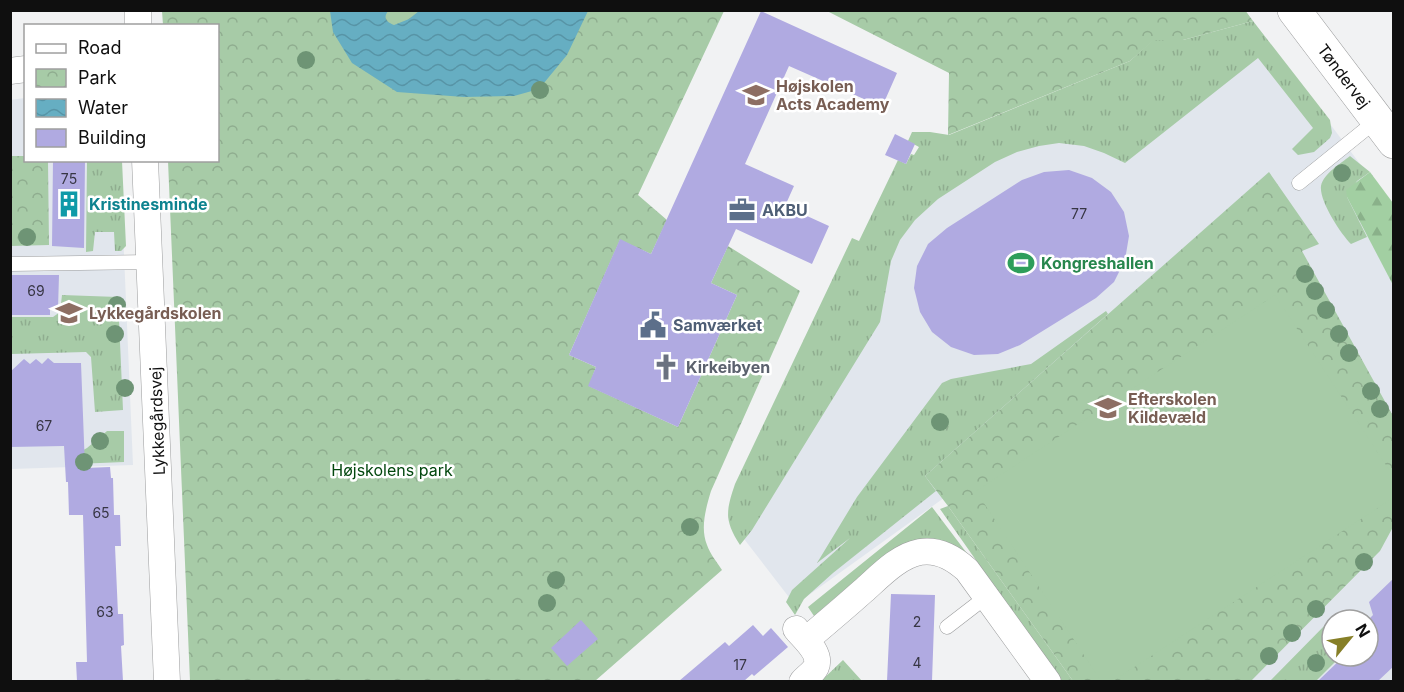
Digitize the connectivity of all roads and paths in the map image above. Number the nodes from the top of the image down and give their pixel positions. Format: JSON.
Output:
{"nodes":[{"id":1,"x":1294,"y":10,"type":"edge"},
{"id":2,"x":1385,"y":131,"type":"edge"},
{"id":3,"x":145,"y":162,"type":"edge"},
{"id":4,"x":1299,"y":183,"type":"dead end"},
{"id":5,"x":150,"y":262,"type":"junction"},
{"id":6,"x":10,"y":264,"type":"edge"},
{"id":7,"x":987,"y":597,"type":"junction"},
{"id":8,"x":947,"y":627,"type":"dead end"},
{"id":9,"x":167,"y":681,"type":"edge"},
{"id":10,"x":802,"y":681,"type":"edge"},
{"id":11,"x":1048,"y":681,"type":"edge"}],
"edges":[{"from":1,"to":2,"type":"street","name":"Tøndervej"},
{"from":2,"to":4,"type":"lane"},
{"from":3,"to":5,"type":"street","name":"Lykkegårdsvej"},
{"from":5,"to":6,"type":"lane"},
{"from":5,"to":9,"type":"street","name":"Lykkegårdsvej"},
{"from":7,"to":8,"type":"lane"},
{"from":7,"to":10,"type":"street"},
{"from":7,"to":11,"type":"street"}]}
